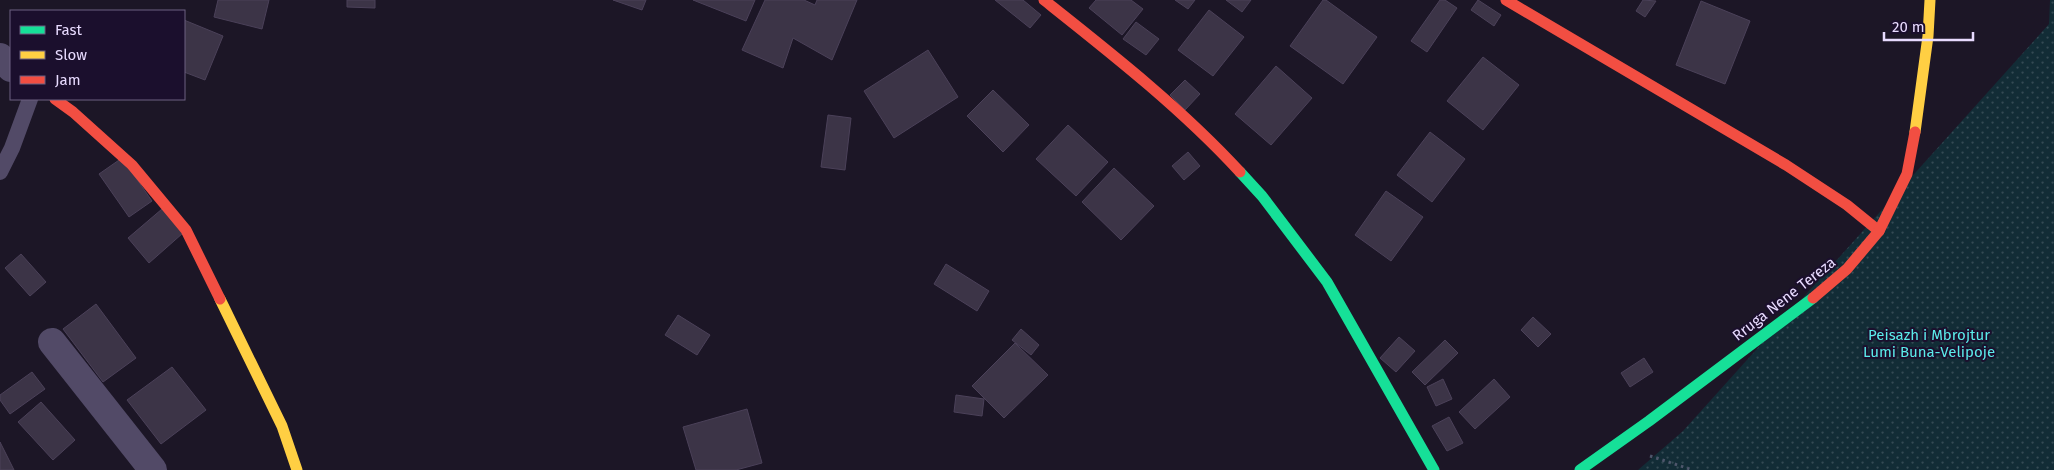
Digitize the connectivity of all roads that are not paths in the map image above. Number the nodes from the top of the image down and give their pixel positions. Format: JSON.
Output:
{"nodes":[{"id":1,"x":1044,"y":0,"type":"edge"},
{"id":2,"x":1506,"y":0,"type":"edge"},
{"id":3,"x":1930,"y":0,"type":"edge"},
{"id":4,"x":0,"y":57,"type":"edge"},
{"id":5,"x":10,"y":67,"type":"edge"},
{"id":6,"x":30,"y":100,"type":"edge"},
{"id":7,"x":56,"y":100,"type":"edge"},
{"id":8,"x":0,"y":172,"type":"edge"},
{"id":9,"x":1879,"y":232,"type":"junction"},
{"id":10,"x":52,"y":342,"type":"dead end"},
{"id":11,"x":153,"y":470,"type":"edge"},
{"id":12,"x":297,"y":470,"type":"edge"},
{"id":13,"x":1434,"y":470,"type":"edge"},
{"id":14,"x":1580,"y":470,"type":"edge"}],
"edges":[{"from":1,"to":13,"type":"street"},
{"from":2,"to":9,"type":"street"},
{"from":3,"to":9,"type":"street","name":"Rruga Nene Tereza"},
{"from":4,"to":5,"type":"street"},
{"from":6,"to":8,"type":"lane"},
{"from":7,"to":12,"type":"street"},
{"from":9,"to":14,"type":"street","name":"Rruga Nene Tereza"},
{"from":10,"to":11,"type":"street"}]}
